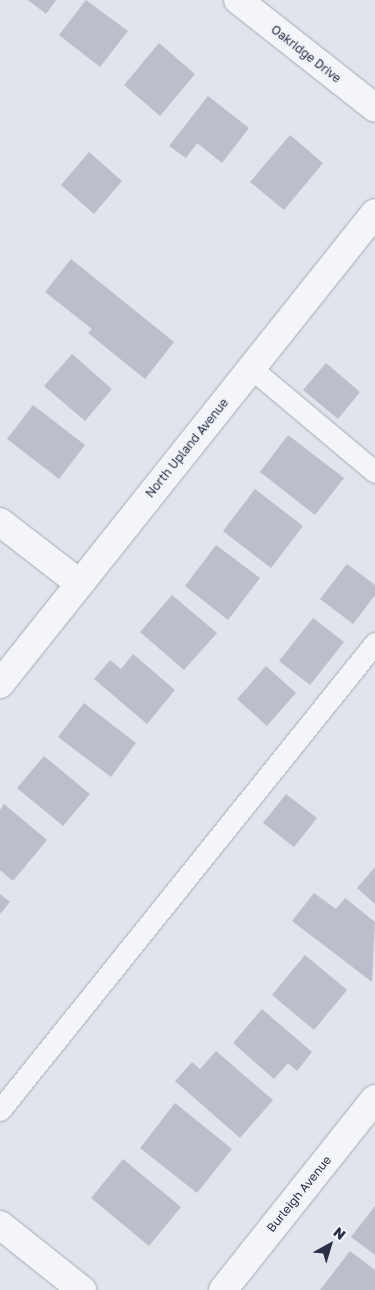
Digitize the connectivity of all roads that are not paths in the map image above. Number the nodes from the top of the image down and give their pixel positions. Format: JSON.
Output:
{"nodes":[{"id":1,"x":238,"y":0,"type":"edge"},
{"id":2,"x":375,"y":108,"type":"edge"},
{"id":3,"x":375,"y":213,"type":"edge"},
{"id":4,"x":251,"y":368,"type":"junction"},
{"id":5,"x":375,"y":472,"type":"edge"},
{"id":6,"x":0,"y":522,"type":"edge"},
{"id":7,"x":79,"y":583,"type":"junction"},
{"id":8,"x":375,"y":643,"type":"edge"},
{"id":9,"x":0,"y":684,"type":"edge"},
{"id":10,"x":375,"y":1099,"type":"edge"},
{"id":11,"x":0,"y":1110,"type":"edge"},
{"id":12,"x":0,"y":1225,"type":"edge"},
{"id":13,"x":82,"y":1290,"type":"edge"},
{"id":14,"x":222,"y":1290,"type":"edge"}],
"edges":[{"from":1,"to":2,"type":"street","name":"Oakridge Drive"},
{"from":3,"to":4,"type":"street","name":"North Upland Avenue"},
{"from":4,"to":5,"type":"lane"},
{"from":4,"to":7,"type":"street","name":"North Upland Avenue"},
{"from":6,"to":7,"type":"street"},
{"from":7,"to":9,"type":"street","name":"North Upland Avenue"},
{"from":8,"to":11,"type":"lane"},
{"from":10,"to":14,"type":"street","name":"Burleigh Avenue"},
{"from":12,"to":13,"type":"street"}]}
